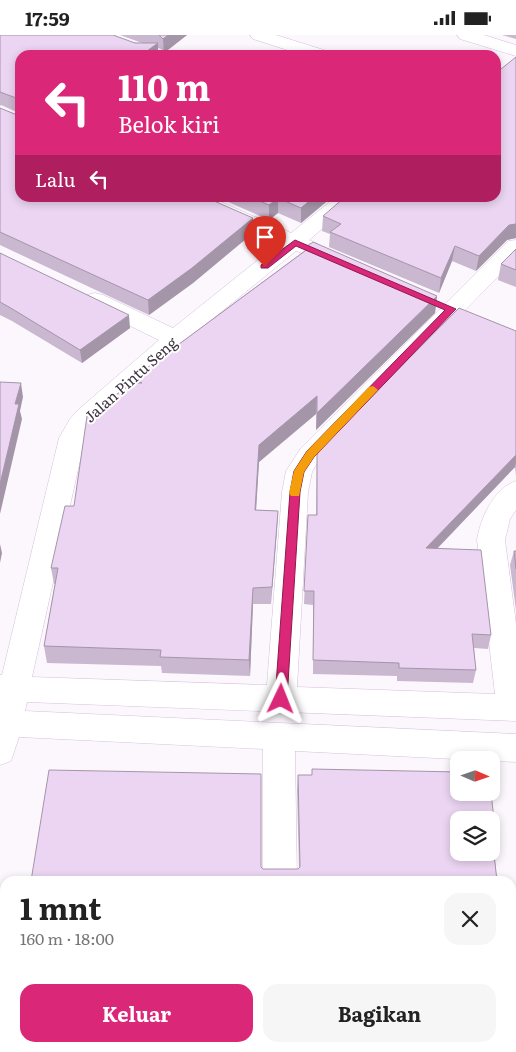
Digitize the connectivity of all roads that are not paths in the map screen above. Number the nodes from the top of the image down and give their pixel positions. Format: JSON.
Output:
{"nodes":[{"id":1,"x":259,"y":35,"type":"edge"},
{"id":2,"x":466,"y":35,"type":"edge"},
{"id":3,"x":306,"y":50,"type":"edge"},
{"id":4,"x":516,"y":51,"type":"edge"},
{"id":5,"x":203,"y":202,"type":"edge"},
{"id":6,"x":342,"y":202,"type":"edge"},
{"id":7,"x":295,"y":243,"type":"junction"},
{"id":8,"x":516,"y":246,"type":"edge"},
{"id":9,"x":332,"y":259,"type":"edge"},
{"id":10,"x":78,"y":293,"type":"edge"},
{"id":11,"x":442,"y":305,"type":"junction"},
{"id":12,"x":476,"y":319,"type":"edge"},
{"id":13,"x":175,"y":339,"type":"junction"},
{"id":14,"x":516,"y":491,"type":"edge"},
{"id":15,"x":6,"y":688,"type":"edge"},
{"id":16,"x":281,"y":699,"type":"junction"},
{"id":17,"x":514,"y":708,"type":"edge"},
{"id":18,"x":280,"y":736,"type":"junction"},
{"id":19,"x":3,"y":737,"type":"edge"},
{"id":20,"x":516,"y":750,"type":"edge"},
{"id":21,"x":280,"y":876,"type":"edge"}],
"edges":[{"from":1,"to":3,"type":"street"},
{"from":2,"to":4,"type":"street"},
{"from":5,"to":7,"type":"street"},
{"from":6,"to":7,"type":"street","name":"Jalan Pintu Seng"},
{"from":7,"to":9,"type":"street"},
{"from":7,"to":13,"type":"street","name":"Jalan Pintu Seng"},
{"from":8,"to":11,"type":"street"},
{"from":10,"to":13,"type":"street"},
{"from":11,"to":12,"type":"street"},
{"from":11,"to":16,"type":"street"},
{"from":13,"to":15,"type":"street","name":"Jalan Pintu Seng"},
{"from":14,"to":17,"type":"street"},
{"from":15,"to":16,"type":"street"},
{"from":15,"to":19,"type":"street","name":"Jalan Pintu Seng"},
{"from":16,"to":17,"type":"street"},
{"from":18,"to":19,"type":"street"},
{"from":18,"to":20,"type":"street"},
{"from":18,"to":21,"type":"street"}]}
